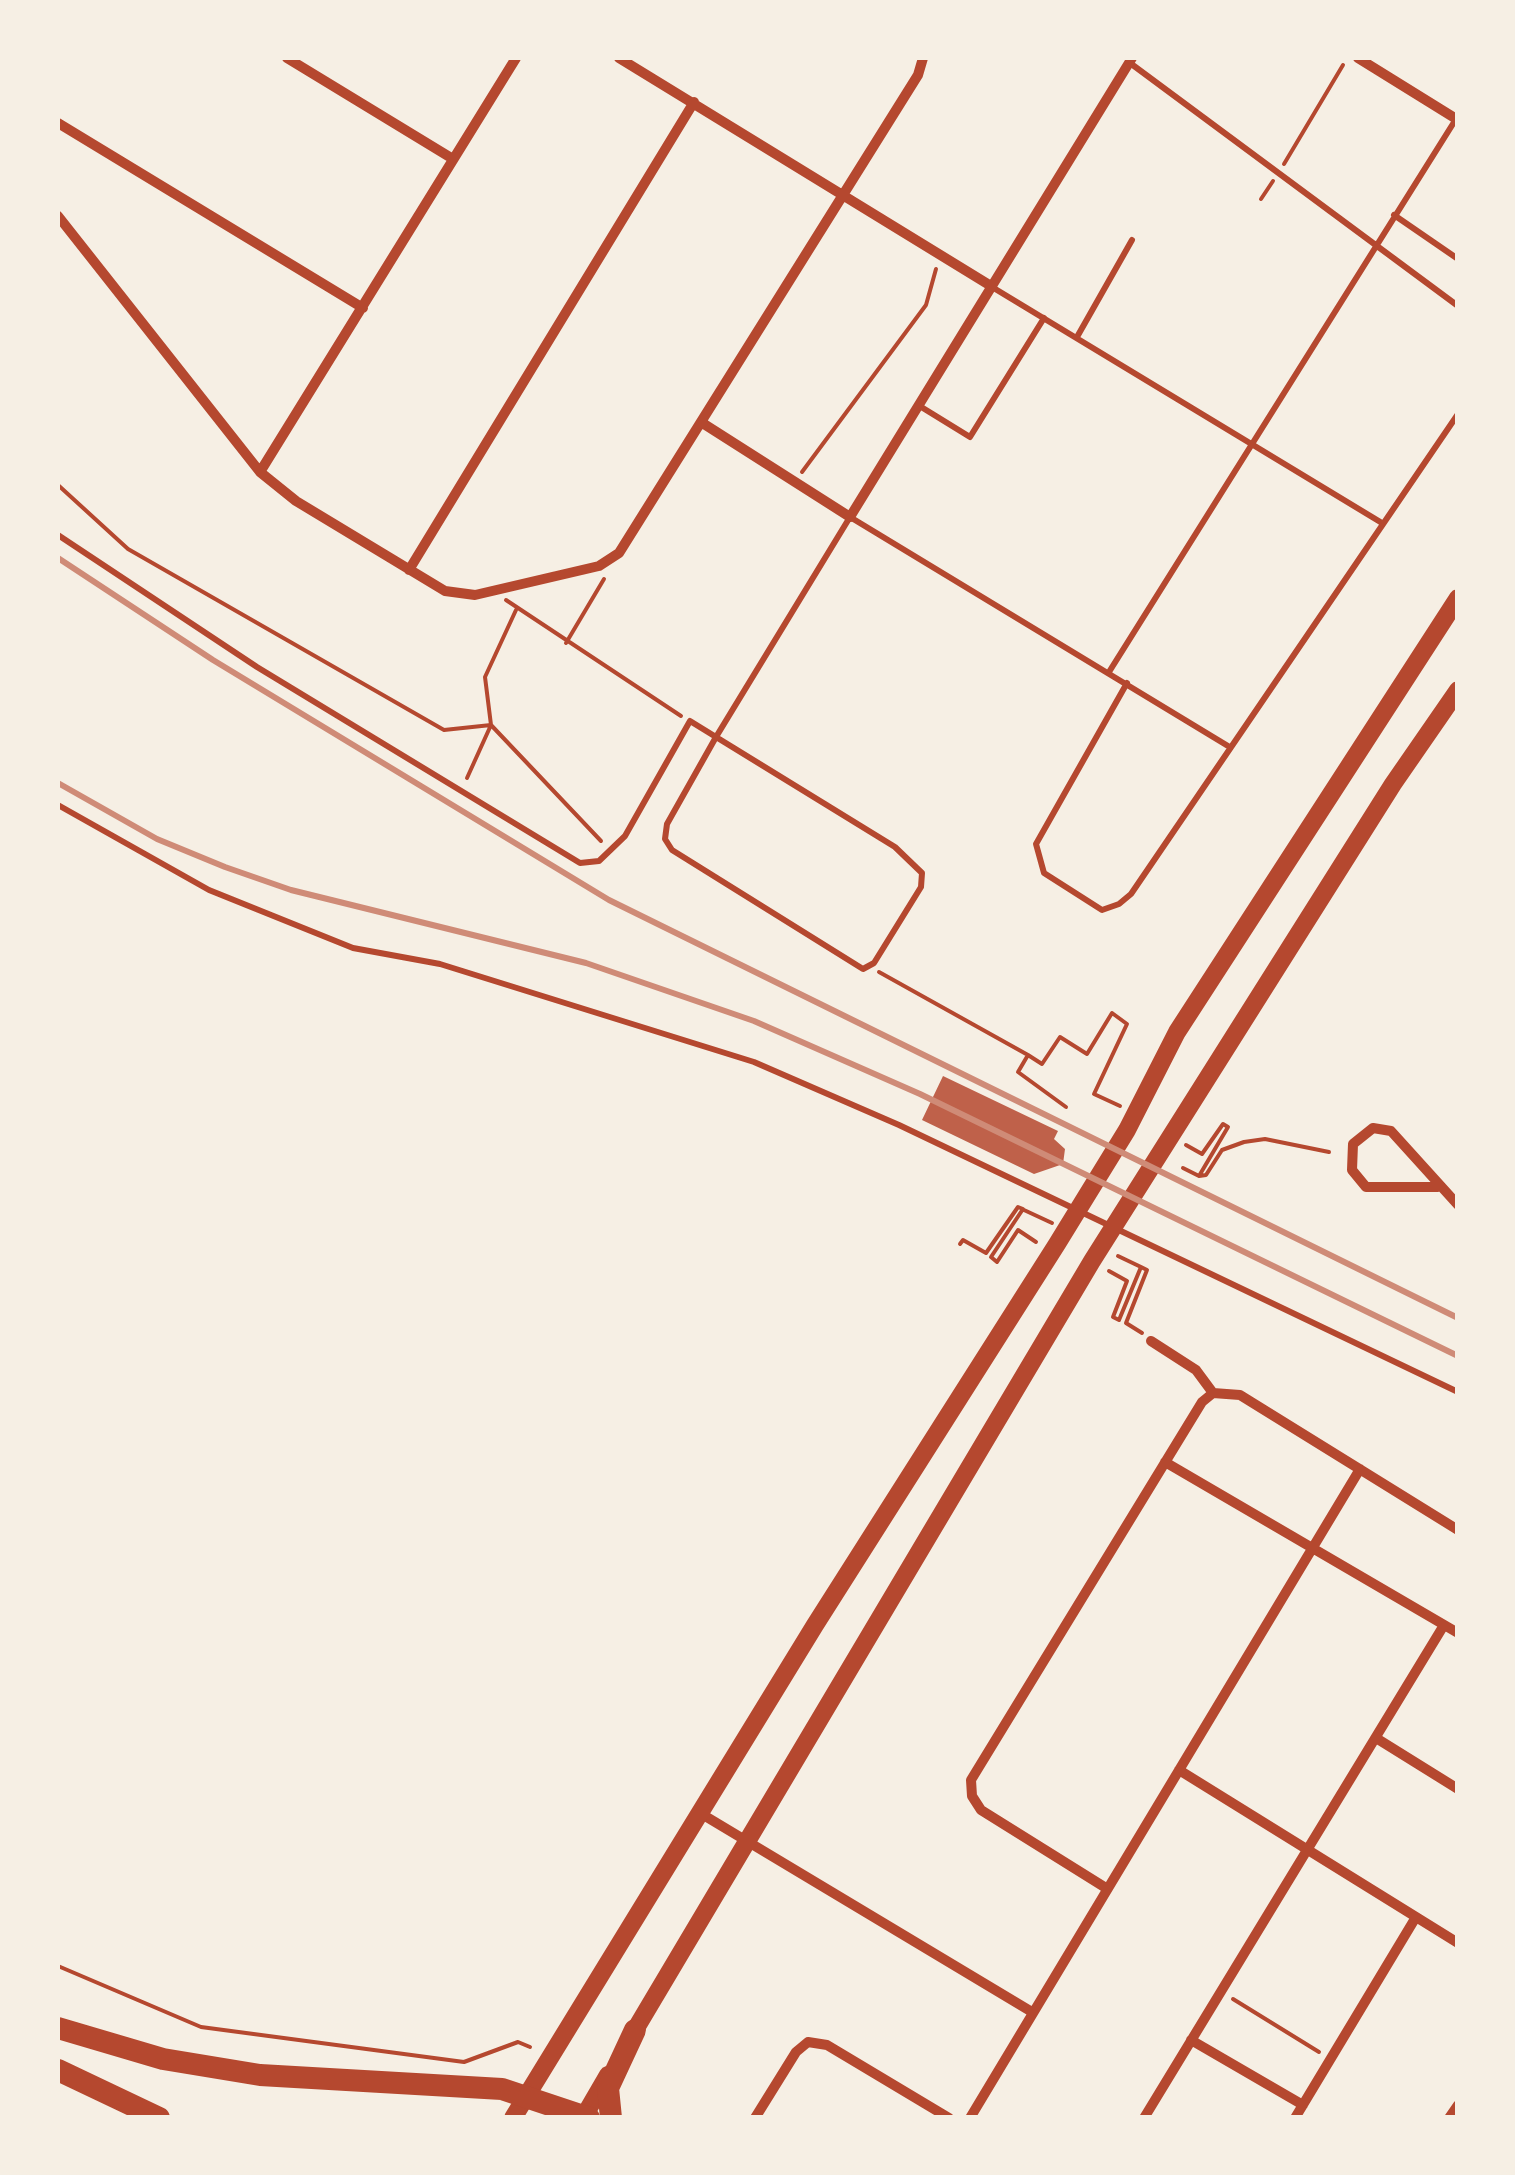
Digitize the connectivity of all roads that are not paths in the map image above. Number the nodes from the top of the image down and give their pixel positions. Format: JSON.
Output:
{"nodes":[{"id":1,"x":287,"y":58,"type":"edge"},
{"id":2,"x":516,"y":58,"type":"edge"},
{"id":3,"x":619,"y":58,"type":"edge"},
{"id":4,"x":923,"y":58,"type":"edge"},
{"id":5,"x":1358,"y":58,"type":"edge"},
{"id":6,"x":1130,"y":60,"type":"edge"},
{"id":7,"x":694,"y":102,"type":"junction"},
{"id":8,"x":1457,"y":119,"type":"edge"},
{"id":9,"x":58,"y":123,"type":"edge"},
{"id":10,"x":453,"y":159,"type":"junction"},
{"id":11,"x":844,"y":195,"type":"junction"},
{"id":12,"x":1394,"y":215,"type":"junction"},
{"id":13,"x":58,"y":216,"type":"edge"},
{"id":14,"x":1132,"y":240,"type":"dead end"},
{"id":15,"x":1375,"y":244,"type":"junction"},
{"id":16,"x":1458,"y":259,"type":"edge"},
{"id":17,"x":992,"y":286,"type":"junction"},
{"id":18,"x":1458,"y":306,"type":"edge"},
{"id":19,"x":363,"y":308,"type":"junction"},
{"id":20,"x":1044,"y":318,"type":"junction"},
{"id":21,"x":1077,"y":337,"type":"junction"},
{"id":22,"x":918,"y":405,"type":"junction"},
{"id":23,"x":1458,"y":414,"type":"edge"},
{"id":24,"x":704,"y":424,"type":"junction"},
{"id":25,"x":1251,"y":442,"type":"junction"},
{"id":26,"x":260,"y":472,"type":"junction"},
{"id":27,"x":850,"y":517,"type":"junction"},
{"id":28,"x":1382,"y":523,"type":"junction"},
{"id":29,"x":58,"y":535,"type":"edge"},
{"id":30,"x":409,"y":570,"type":"junction"},
{"id":31,"x":1458,"y":598,"type":"edge"},
{"id":32,"x":1109,"y":672,"type":"junction"},
{"id":33,"x":1127,"y":683,"type":"junction"},
{"id":34,"x":1458,"y":690,"type":"edge"},
{"id":35,"x":716,"y":737,"type":"junction"},
{"id":36,"x":1228,"y":746,"type":"junction"},
{"id":37,"x":58,"y":805,"type":"edge"},
{"id":38,"x":1438,"y":1188,"type":"junction"},
{"id":39,"x":1458,"y":1205,"type":"edge"},
{"id":40,"x":1151,"y":1341,"type":"dead end"},
{"id":41,"x":1458,"y":1392,"type":"edge"},
{"id":42,"x":1213,"y":1393,"type":"junction"},
{"id":43,"x":1165,"y":1462,"type":"junction"},
{"id":44,"x":1360,"y":1470,"type":"junction"},
{"id":45,"x":1458,"y":1530,"type":"edge"},
{"id":46,"x":1314,"y":1548,"type":"junction"},
{"id":47,"x":1444,"y":1624,"type":"junction"},
{"id":48,"x":1458,"y":1632,"type":"edge"},
{"id":49,"x":1376,"y":1738,"type":"junction"},
{"id":50,"x":1178,"y":1770,"type":"junction"},
{"id":51,"x":1458,"y":1788,"type":"edge"},
{"id":52,"x":700,"y":1812,"type":"junction"},
{"id":53,"x":750,"y":1843,"type":"junction"},
{"id":54,"x":1308,"y":1850,"type":"junction"},
{"id":55,"x":1106,"y":1888,"type":"junction"},
{"id":56,"x":1416,"y":1917,"type":"junction"},
{"id":57,"x":1458,"y":1942,"type":"edge"},
{"id":58,"x":1032,"y":2012,"type":"junction"},
{"id":59,"x":58,"y":2028,"type":"edge"},
{"id":60,"x":634,"y":2030,"type":"junction"},
{"id":61,"x":1191,"y":2040,"type":"junction"},
{"id":62,"x":58,"y":2070,"type":"edge"},
{"id":63,"x":528,"y":2094,"type":"junction"},
{"id":64,"x":1303,"y":2105,"type":"junction"},
{"id":65,"x":1458,"y":2105,"type":"edge"},
{"id":66,"x":586,"y":2116,"type":"edge"},
{"id":67,"x":160,"y":2118,"type":"edge"},
{"id":68,"x":513,"y":2118,"type":"edge"},
{"id":69,"x":547,"y":2118,"type":"edge"},
{"id":70,"x":611,"y":2118,"type":"edge"},
{"id":71,"x":755,"y":2118,"type":"edge"},
{"id":72,"x":948,"y":2118,"type":"edge"},
{"id":73,"x":970,"y":2118,"type":"edge"},
{"id":74,"x":1144,"y":2118,"type":"edge"},
{"id":75,"x":1295,"y":2118,"type":"edge"},
{"id":76,"x":1450,"y":2118,"type":"edge"}],
"edges":[{"from":1,"to":10,"type":"street"},
{"from":2,"to":10,"type":"street"},
{"from":3,"to":7,"type":"street"},
{"from":4,"to":11,"type":"street"},
{"from":5,"to":8,"type":"street"},
{"from":6,"to":15,"type":"lane"},
{"from":6,"to":17,"type":"street"},
{"from":7,"to":11,"type":"street"},
{"from":7,"to":30,"type":"street"},
{"from":8,"to":12,"type":"lane"},
{"from":9,"to":19,"type":"street"},
{"from":10,"to":19,"type":"street"},
{"from":11,"to":17,"type":"street"},
{"from":11,"to":24,"type":"street"},
{"from":12,"to":15,"type":"lane"},
{"from":12,"to":16,"type":"lane"},
{"from":13,"to":26,"type":"street"},
{"from":14,"to":21,"type":"lane"},
{"from":15,"to":18,"type":"lane"},
{"from":15,"to":25,"type":"lane"},
{"from":17,"to":20,"type":"lane"},
{"from":17,"to":22,"type":"street"},
{"from":19,"to":26,"type":"street"},
{"from":20,"to":21,"type":"lane"},
{"from":20,"to":22,"type":"lane"},
{"from":21,"to":25,"type":"lane"},
{"from":22,"to":27,"type":"street"},
{"from":23,"to":28,"type":"lane"},
{"from":24,"to":27,"type":"street"},
{"from":24,"to":30,"type":"street"},
{"from":25,"to":28,"type":"lane"},
{"from":25,"to":32,"type":"lane"},
{"from":26,"to":30,"type":"street"},
{"from":27,"to":32,"type":"lane"},
{"from":27,"to":35,"type":"lane"},
{"from":28,"to":36,"type":"lane"},
{"from":29,"to":35,"type":"lane"},
{"from":31,"to":52,"type":"main road"},
{"from":32,"to":33,"type":"lane"},
{"from":33,"to":36,"type":"lane"},
{"from":33,"to":36,"type":"lane"},
{"from":34,"to":53,"type":"main road"},
{"from":35,"to":35,"type":"lane"},
{"from":37,"to":41,"type":"lane"},
{"from":38,"to":38,"type":"street"},
{"from":38,"to":39,"type":"street"},
{"from":40,"to":42,"type":"street"},
{"from":42,"to":43,"type":"street"},
{"from":42,"to":44,"type":"street"},
{"from":43,"to":46,"type":"street"},
{"from":43,"to":55,"type":"street"},
{"from":44,"to":45,"type":"street"},
{"from":44,"to":46,"type":"street"},
{"from":46,"to":47,"type":"street"},
{"from":46,"to":50,"type":"street"},
{"from":47,"to":48,"type":"street"},
{"from":47,"to":49,"type":"street"},
{"from":49,"to":51,"type":"street"},
{"from":49,"to":54,"type":"street"},
{"from":50,"to":54,"type":"street"},
{"from":50,"to":55,"type":"street"},
{"from":52,"to":53,"type":"street"},
{"from":52,"to":63,"type":"main road"},
{"from":53,"to":58,"type":"street"},
{"from":53,"to":60,"type":"main road"},
{"from":54,"to":56,"type":"street"},
{"from":54,"to":61,"type":"street"},
{"from":55,"to":58,"type":"street"},
{"from":56,"to":57,"type":"street"},
{"from":56,"to":64,"type":"street"},
{"from":58,"to":73,"type":"street"},
{"from":59,"to":63,"type":"highway"},
{"from":60,"to":66,"type":"main road"},
{"from":60,"to":70,"type":"highway"},
{"from":61,"to":64,"type":"street"},
{"from":61,"to":74,"type":"street"},
{"from":62,"to":67,"type":"highway"},
{"from":63,"to":66,"type":"highway"},
{"from":63,"to":68,"type":"main road"},
{"from":64,"to":75,"type":"street"},
{"from":65,"to":76,"type":"street"},
{"from":66,"to":69,"type":"main road"},
{"from":71,"to":72,"type":"street"}]}
